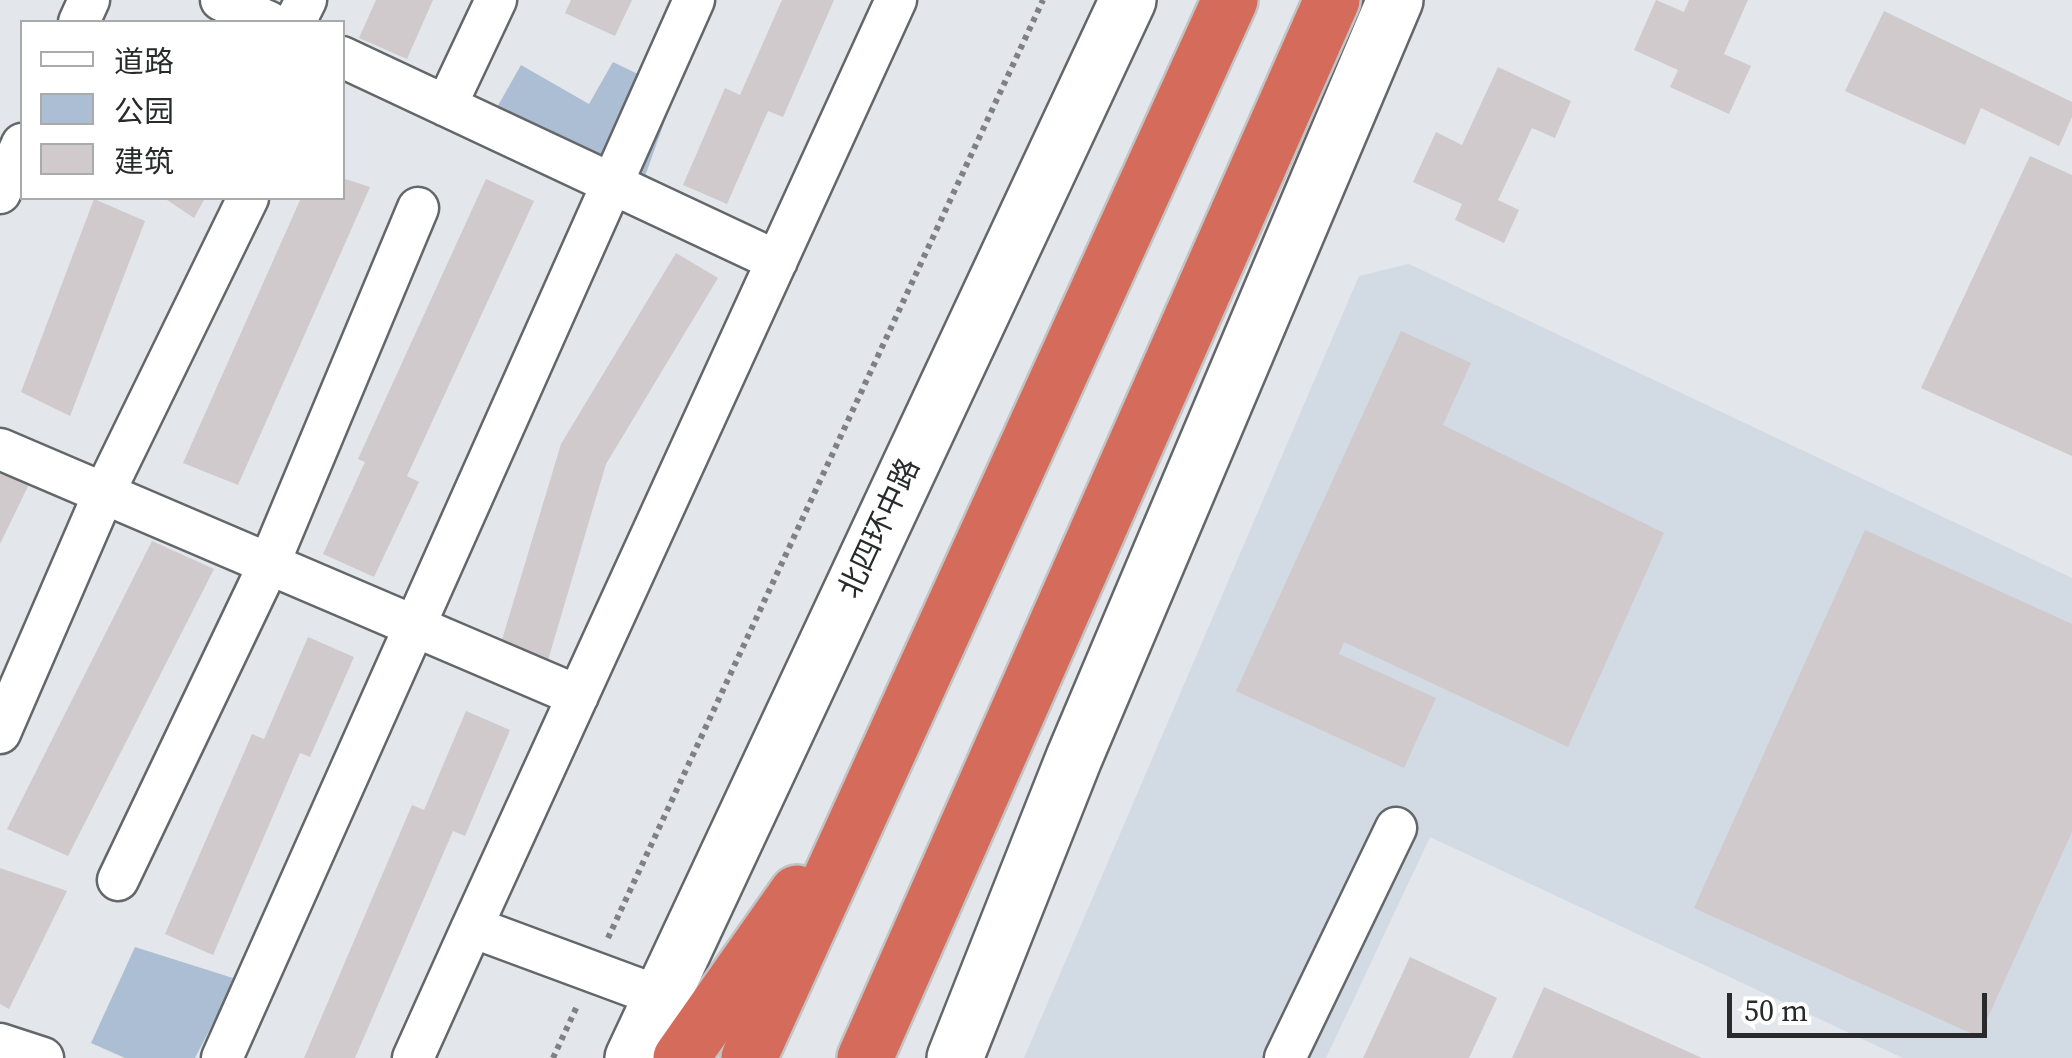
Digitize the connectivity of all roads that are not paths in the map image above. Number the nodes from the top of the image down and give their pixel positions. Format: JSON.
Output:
{"nodes":[{"id":1,"x":221,"y":0,"type":"edge"},
{"id":2,"x":496,"y":0,"type":"edge"},
{"id":3,"x":694,"y":0,"type":"edge"},
{"id":4,"x":896,"y":0,"type":"edge"},
{"id":5,"x":1128,"y":0,"type":"edge"},
{"id":6,"x":1230,"y":0,"type":"edge"},
{"id":7,"x":1332,"y":0,"type":"edge"},
{"id":8,"x":1395,"y":0,"type":"edge"},
{"id":9,"x":264,"y":20,"type":"edge"},
{"id":10,"x":345,"y":58,"type":"edge"},
{"id":11,"x":446,"y":106,"type":"junction"},
{"id":12,"x":20,"y":148,"type":"edge"},
{"id":13,"x":612,"y":184,"type":"junction"},
{"id":14,"x":0,"y":193,"type":"edge"},
{"id":15,"x":247,"y":200,"type":"edge"},
{"id":16,"x":418,"y":208,"type":"dead end"},
{"id":17,"x":777,"y":261,"type":"junction"},
{"id":18,"x":0,"y":449,"type":"edge"},
{"id":19,"x":104,"y":493,"type":"junction"},
{"id":20,"x":270,"y":564,"type":"junction"},
{"id":21,"x":415,"y":626,"type":"junction"},
{"id":22,"x":578,"y":696,"type":"junction"},
{"id":23,"x":0,"y":733,"type":"edge"},
{"id":24,"x":884,"y":767,"type":"junction"},
{"id":25,"x":1396,"y":828,"type":"dead end"},
{"id":26,"x":118,"y":880,"type":"dead end"},
{"id":27,"x":472,"y":926,"type":"junction"},
{"id":28,"x":920,"y":934,"type":"junction"},
{"id":29,"x":662,"y":997,"type":"junction"},
{"id":30,"x":775,"y":1001,"type":"junction"},
{"id":31,"x":0,"y":1044,"type":"edge"},
{"id":32,"x":39,"y":1057,"type":"edge"},
{"id":33,"x":222,"y":1058,"type":"edge"},
{"id":34,"x":413,"y":1058,"type":"edge"},
{"id":35,"x":633,"y":1058,"type":"edge"},
{"id":36,"x":681,"y":1058,"type":"edge"},
{"id":37,"x":735,"y":1058,"type":"edge"},
{"id":38,"x":749,"y":1058,"type":"edge"},
{"id":39,"x":865,"y":1058,"type":"edge"},
{"id":40,"x":878,"y":1058,"type":"edge"},
{"id":41,"x":956,"y":1058,"type":"edge"},
{"id":42,"x":1285,"y":1058,"type":"edge"}],
"edges":[{"from":1,"to":9,"type":"street"},
{"from":2,"to":11,"type":"street"},
{"from":3,"to":13,"type":"street"},
{"from":4,"to":17,"type":"street"},
{"from":5,"to":29,"type":"street","name":"北四环中路"},
{"from":6,"to":24,"type":"highway"},
{"from":7,"to":28,"type":"highway"},
{"from":8,"to":41,"type":"street"},
{"from":10,"to":11,"type":"street"},
{"from":11,"to":13,"type":"street"},
{"from":12,"to":14,"type":"street"},
{"from":13,"to":17,"type":"street"},
{"from":13,"to":21,"type":"street"},
{"from":15,"to":19,"type":"street"},
{"from":16,"to":20,"type":"street"},
{"from":17,"to":22,"type":"street"},
{"from":18,"to":19,"type":"street"},
{"from":19,"to":20,"type":"street"},
{"from":19,"to":23,"type":"street"},
{"from":20,"to":21,"type":"street"},
{"from":20,"to":26,"type":"street"},
{"from":21,"to":22,"type":"street"},
{"from":21,"to":33,"type":"street"},
{"from":22,"to":27,"type":"street"},
{"from":24,"to":30,"type":"highway"},
{"from":24,"to":36,"type":"highway"},
{"from":25,"to":42,"type":"street"},
{"from":27,"to":29,"type":"street"},
{"from":27,"to":34,"type":"street"},
{"from":28,"to":39,"type":"highway"},
{"from":28,"to":40,"type":"highway"},
{"from":29,"to":35,"type":"street","name":"北四环中路"},
{"from":30,"to":37,"type":"highway"},
{"from":30,"to":38,"type":"highway"},
{"from":31,"to":32,"type":"street"}]}
